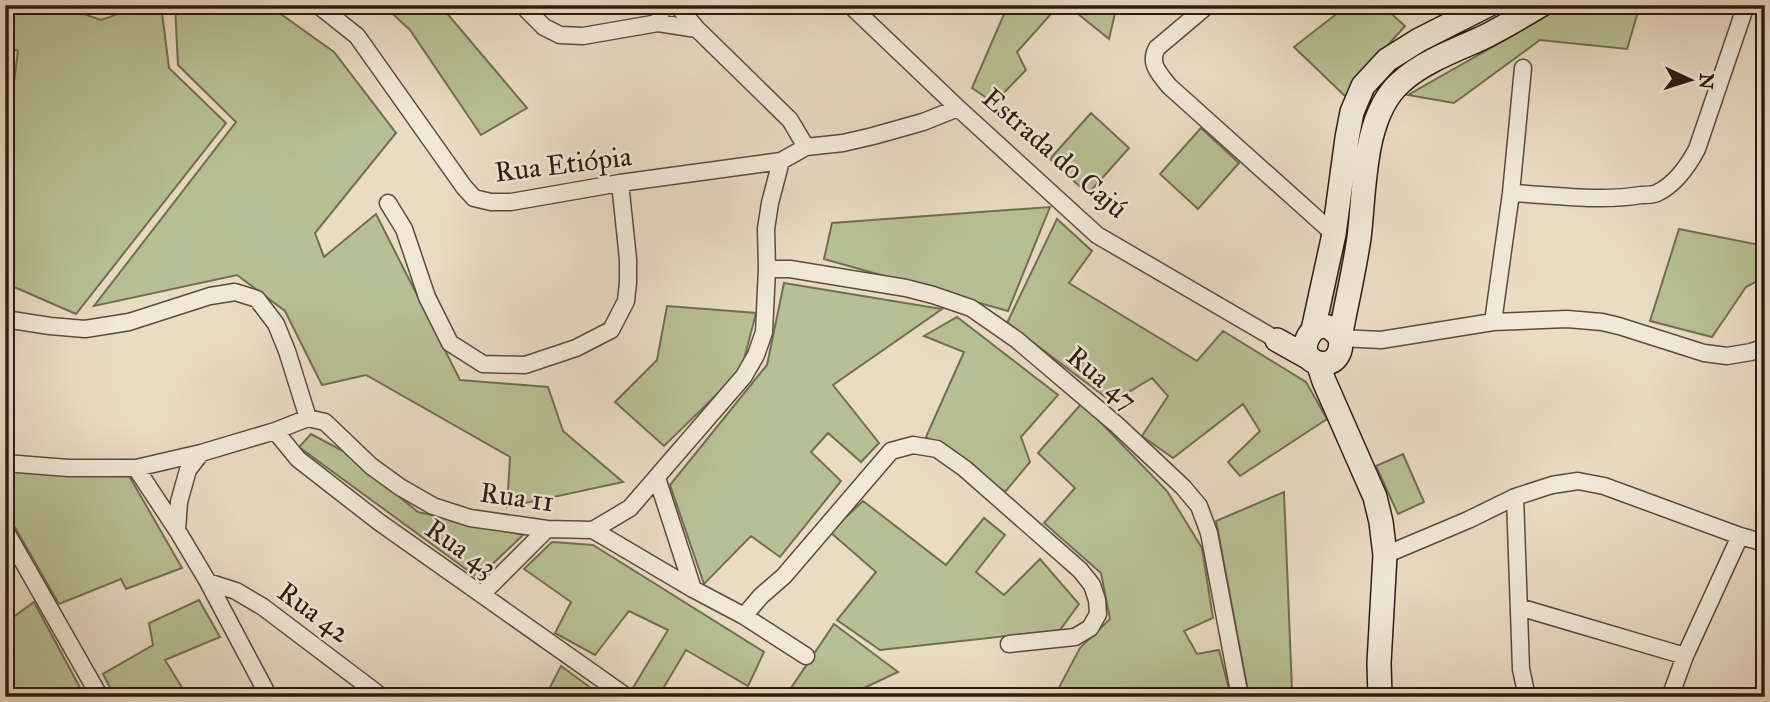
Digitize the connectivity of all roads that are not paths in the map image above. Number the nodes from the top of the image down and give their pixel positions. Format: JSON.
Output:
{"nodes":[{"id":1,"x":318,"y":5,"type":"edge"},
{"id":2,"x":522,"y":5,"type":"edge"},
{"id":3,"x":663,"y":5,"type":"edge"},
{"id":4,"x":677,"y":5,"type":"edge"},
{"id":5,"x":850,"y":5,"type":"edge"},
{"id":6,"x":1208,"y":5,"type":"edge"},
{"id":7,"x":1488,"y":5,"type":"edge"},
{"id":8,"x":1541,"y":5,"type":"edge"},
{"id":9,"x":1746,"y":5,"type":"edge"},
{"id":10,"x":658,"y":23,"type":"junction"},
{"id":11,"x":697,"y":29,"type":"junction"},
{"id":12,"x":1523,"y":68,"type":"dead end"},
{"id":13,"x":958,"y":108,"type":"junction"},
{"id":14,"x":806,"y":147,"type":"junction"},
{"id":15,"x":781,"y":161,"type":"junction"},
{"id":16,"x":621,"y":183,"type":"junction"},
{"id":17,"x":1511,"y":193,"type":"junction"},
{"id":18,"x":388,"y":203,"type":"dead end"},
{"id":19,"x":1334,"y":234,"type":"junction"},
{"id":20,"x":767,"y":269,"type":"junction"},
{"id":21,"x":5,"y":318,"type":"edge"},
{"id":22,"x":1493,"y":321,"type":"junction"},
{"id":23,"x":1277,"y":340,"type":"joint"},
{"id":24,"x":1321,"y":347,"type":"junction"},
{"id":25,"x":1765,"y":347,"type":"edge"},
{"id":26,"x":308,"y":418,"type":"junction"},
{"id":27,"x":275,"y":431,"type":"junction"},
{"id":28,"x":201,"y":453,"type":"junction"},
{"id":29,"x":5,"y":463,"type":"edge"},
{"id":30,"x":136,"y":468,"type":"junction"},
{"id":31,"x":657,"y":478,"type":"junction"},
{"id":32,"x":1515,"y":497,"type":"junction"},
{"id":33,"x":547,"y":529,"type":"junction"},
{"id":34,"x":5,"y":530,"type":"edge"},
{"id":35,"x":177,"y":530,"type":"junction"},
{"id":36,"x":593,"y":530,"type":"junction"},
{"id":37,"x":1740,"y":536,"type":"junction"},
{"id":38,"x":1765,"y":543,"type":"edge"},
{"id":39,"x":1385,"y":555,"type":"junction"},
{"id":40,"x":208,"y":582,"type":"junction"},
{"id":41,"x":693,"y":589,"type":"junction"},
{"id":42,"x":482,"y":594,"type":"junction"},
{"id":43,"x":1519,"y":607,"type":"junction"},
{"id":44,"x":744,"y":616,"type":"junction"},
{"id":45,"x":1009,"y":644,"type":"dead end"},
{"id":46,"x":806,"y":656,"type":"dead end"},
{"id":47,"x":1685,"y":656,"type":"junction"},
{"id":48,"x":100,"y":697,"type":"edge"},
{"id":49,"x":269,"y":697,"type":"edge"},
{"id":50,"x":382,"y":697,"type":"edge"},
{"id":51,"x":627,"y":697,"type":"edge"},
{"id":52,"x":1240,"y":697,"type":"edge"},
{"id":53,"x":1380,"y":697,"type":"edge"},
{"id":54,"x":1527,"y":697,"type":"edge"},
{"id":55,"x":1670,"y":697,"type":"edge"}],
"edges":[{"from":1,"to":16,"type":"street","name":"Rua Etiópia"},
{"from":2,"to":10,"type":"street"},
{"from":3,"to":10,"type":"street"},
{"from":4,"to":11,"type":"street"},
{"from":5,"to":13,"type":"street","name":"Estrada do Cajú"},
{"from":6,"to":19,"type":"street"},
{"from":7,"to":19,"type":"main road"},
{"from":8,"to":24,"type":"main road"},
{"from":9,"to":17,"type":"street"},
{"from":10,"to":11,"type":"street"},
{"from":11,"to":14,"type":"street"},
{"from":12,"to":17,"type":"street"},
{"from":13,"to":14,"type":"street"},
{"from":13,"to":23,"type":"street","name":"Estrada do Cajú"},
{"from":14,"to":15,"type":"street"},
{"from":15,"to":16,"type":"street","name":"Rua Etiópia"},
{"from":15,"to":20,"type":"street"},
{"from":16,"to":18,"type":"street"},
{"from":17,"to":22,"type":"street"},
{"from":19,"to":24,"type":"main road"},
{"from":20,"to":31,"type":"street"},
{"from":20,"to":52,"type":"street","name":"Rua 47"},
{"from":21,"to":26,"type":"street"},
{"from":22,"to":24,"type":"street"},
{"from":22,"to":25,"type":"street"},
{"from":23,"to":24,"type":"main road","name":"Estrada do Cajú"},
{"from":24,"to":39,"type":"main road"},
{"from":26,"to":27,"type":"street"},
{"from":26,"to":33,"type":"street","name":"Rua 11"},
{"from":27,"to":28,"type":"street"},
{"from":27,"to":42,"type":"street","name":"Rua 43"},
{"from":28,"to":30,"type":"street"},
{"from":28,"to":35,"type":"street"},
{"from":29,"to":30,"type":"street"},
{"from":30,"to":35,"type":"street"},
{"from":31,"to":36,"type":"street"},
{"from":31,"to":41,"type":"street"},
{"from":32,"to":37,"type":"street"},
{"from":32,"to":39,"type":"street"},
{"from":32,"to":43,"type":"street"},
{"from":33,"to":36,"type":"street","name":"Rua 11"},
{"from":33,"to":42,"type":"street"},
{"from":34,"to":48,"type":"street"},
{"from":35,"to":40,"type":"street"},
{"from":36,"to":41,"type":"street"},
{"from":37,"to":38,"type":"street"},
{"from":37,"to":47,"type":"street"},
{"from":39,"to":53,"type":"main road"},
{"from":40,"to":49,"type":"street"},
{"from":40,"to":50,"type":"street","name":"Rua 42"},
{"from":41,"to":44,"type":"street"},
{"from":42,"to":51,"type":"street","name":"Rua 43"},
{"from":43,"to":47,"type":"street"},
{"from":43,"to":54,"type":"street"},
{"from":44,"to":45,"type":"street"},
{"from":44,"to":46,"type":"street"},
{"from":47,"to":55,"type":"street"}]}
